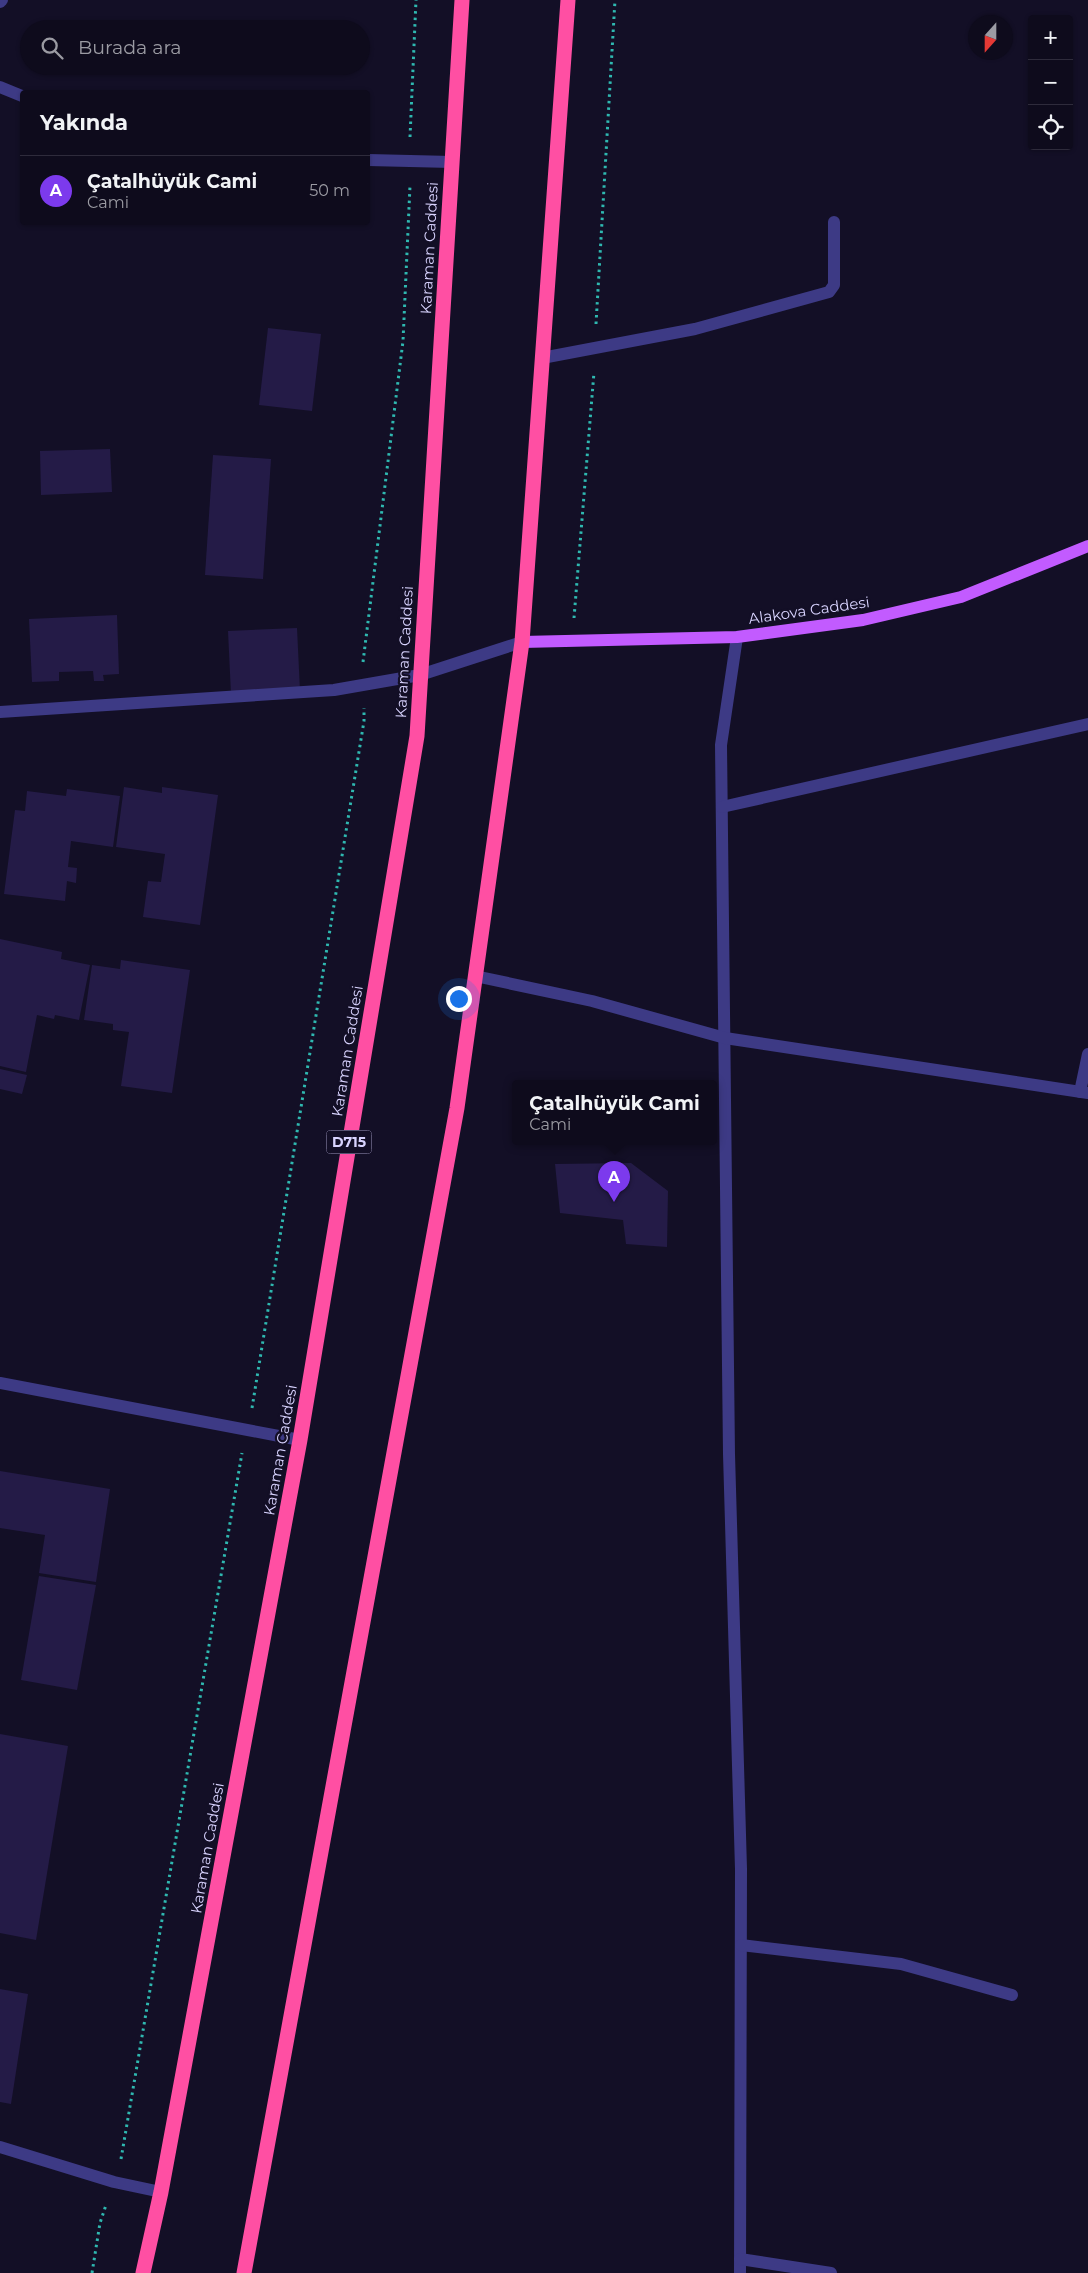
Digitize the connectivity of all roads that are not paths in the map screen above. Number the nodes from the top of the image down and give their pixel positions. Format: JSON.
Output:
{"nodes":[{"id":1,"x":462,"y":0,"type":"edge"},
{"id":2,"x":568,"y":0,"type":"edge"},
{"id":3,"x":0,"y":87,"type":"edge"},
{"id":4,"x":20,"y":95,"type":"edge"},
{"id":5,"x":370,"y":160,"type":"edge"},
{"id":6,"x":452,"y":162,"type":"junction"},
{"id":7,"x":834,"y":222,"type":"dead end"},
{"id":8,"x":542,"y":358,"type":"junction"},
{"id":9,"x":1088,"y":546,"type":"edge"},
{"id":10,"x":737,"y":637,"type":"junction"},
{"id":11,"x":522,"y":642,"type":"junction"},
{"id":12,"x":420,"y":675,"type":"junction"},
{"id":13,"x":0,"y":712,"type":"edge"},
{"id":14,"x":1088,"y":724,"type":"edge"},
{"id":15,"x":722,"y":807,"type":"junction"},
{"id":16,"x":475,"y":976,"type":"junction"},
{"id":17,"x":725,"y":1038,"type":"junction"},
{"id":18,"x":1088,"y":1054,"type":"edge"},
{"id":19,"x":1084,"y":1092,"type":"edge"},
{"id":20,"x":0,"y":1383,"type":"edge"},
{"id":21,"x":300,"y":1440,"type":"junction"},
{"id":22,"x":741,"y":1945,"type":"junction"},
{"id":23,"x":1012,"y":1995,"type":"dead end"},
{"id":24,"x":0,"y":2147,"type":"edge"},
{"id":25,"x":161,"y":2192,"type":"junction"},
{"id":26,"x":740,"y":2259,"type":"junction"},
{"id":27,"x":143,"y":2273,"type":"edge"},
{"id":28,"x":244,"y":2273,"type":"edge"},
{"id":29,"x":740,"y":2273,"type":"edge"},
{"id":30,"x":831,"y":2273,"type":"edge"}],
"edges":[{"from":1,"to":6,"type":"highway","name":"Karaman Caddesi","number":"D715"},
{"from":2,"to":8,"type":"highway"},
{"from":3,"to":4,"type":"street"},
{"from":5,"to":6,"type":"street"},
{"from":6,"to":12,"type":"highway","name":"Karaman Caddesi","number":"D715"},
{"from":7,"to":8,"type":"street"},
{"from":8,"to":11,"type":"highway"},
{"from":9,"to":10,"type":"main road","name":"Alakova Caddesi"},
{"from":10,"to":11,"type":"main road","name":"Alakova Caddesi"},
{"from":10,"to":15,"type":"street"},
{"from":11,"to":12,"type":"street"},
{"from":11,"to":16,"type":"highway"},
{"from":12,"to":13,"type":"street"},
{"from":12,"to":21,"type":"highway","name":"Karaman Caddesi","number":"D715"},
{"from":14,"to":15,"type":"street"},
{"from":15,"to":17,"type":"street"},
{"from":16,"to":17,"type":"street"},
{"from":16,"to":28,"type":"highway"},
{"from":17,"to":19,"type":"street"},
{"from":17,"to":22,"type":"street"},
{"from":18,"to":19,"type":"street"},
{"from":20,"to":21,"type":"street"},
{"from":21,"to":25,"type":"highway","name":"Karaman Caddesi","number":"D715"},
{"from":22,"to":23,"type":"street"},
{"from":22,"to":26,"type":"street"},
{"from":24,"to":25,"type":"street"},
{"from":25,"to":27,"type":"highway","name":"Karaman Caddesi","number":"D715"},
{"from":26,"to":29,"type":"street"},
{"from":26,"to":30,"type":"street"}]}
